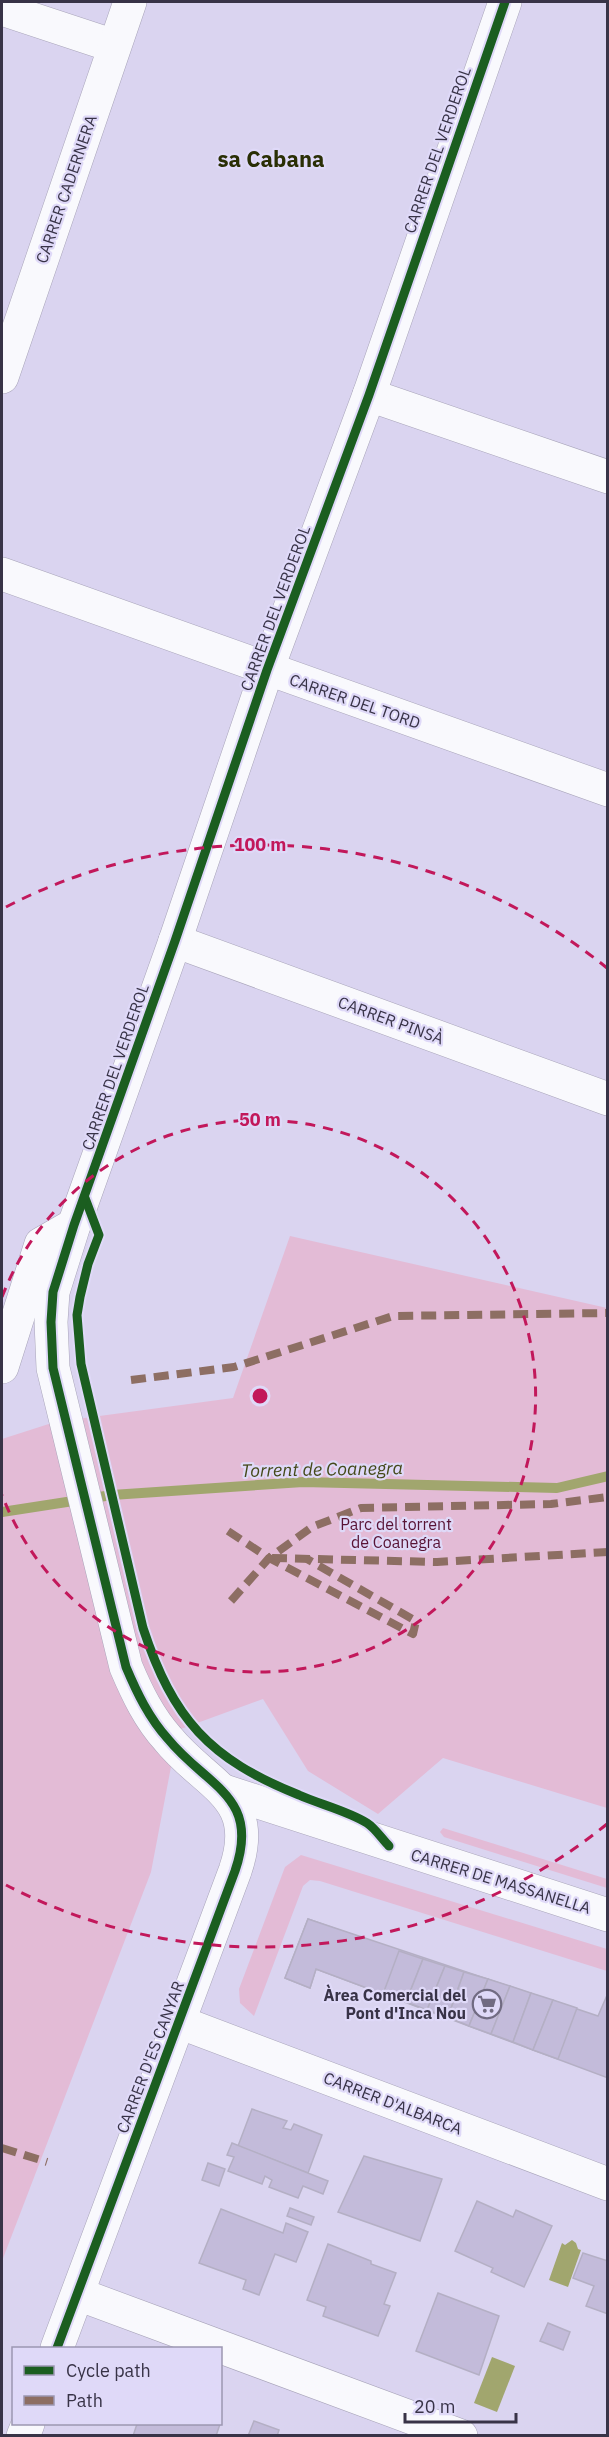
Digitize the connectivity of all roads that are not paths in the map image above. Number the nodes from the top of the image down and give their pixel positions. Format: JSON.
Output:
{"nodes":[{"id":1,"x":130,"y":2,"type":"edge"},
{"id":2,"x":505,"y":2,"type":"edge"},
{"id":3,"x":2,"y":9,"type":"edge"},
{"id":4,"x":114,"y":46,"type":"junction"},
{"id":5,"x":2,"y":377,"type":"edge"},
{"id":6,"x":369,"y":394,"type":"junction"},
{"id":7,"x":608,"y":477,"type":"edge"},
{"id":8,"x":2,"y":574,"type":"edge"},
{"id":9,"x":267,"y":670,"type":"junction"},
{"id":10,"x":608,"y":790,"type":"edge"},
{"id":11,"x":175,"y":941,"type":"junction"},
{"id":12,"x":608,"y":1098,"type":"edge"},
{"id":13,"x":74,"y":1225,"type":"junction"},
{"id":14,"x":2,"y":1367,"type":"edge"},
{"id":15,"x":218,"y":1786,"type":"junction"},
{"id":16,"x":608,"y":1915,"type":"edge"},
{"id":17,"x":179,"y":2022,"type":"junction"},
{"id":18,"x":608,"y":2184,"type":"edge"},
{"id":19,"x":78,"y":2294,"type":"junction"},
{"id":20,"x":58,"y":2347,"type":"edge"},
{"id":21,"x":221,"y":2347,"type":"edge"},
{"id":22,"x":222,"y":2347,"type":"edge"},
{"id":23,"x":461,"y":2436,"type":"edge"}],
"edges":[{"from":1,"to":4,"type":"street","name":"CARRER CADERNERA"},
{"from":2,"to":6,"type":"street","name":"CARRER DEL VERDEROL"},
{"from":3,"to":4,"type":"street"},
{"from":4,"to":5,"type":"street","name":"CARRER CADERNERA"},
{"from":6,"to":7,"type":"street"},
{"from":6,"to":9,"type":"street","name":"CARRER DEL VERDEROL"},
{"from":8,"to":9,"type":"street","name":"CARRER DEL TORD"},
{"from":9,"to":10,"type":"street","name":"CARRER DEL TORD"},
{"from":9,"to":11,"type":"street","name":"CARRER DEL VERDEROL"},
{"from":11,"to":12,"type":"street","name":"CARRER PINSÀ"},
{"from":11,"to":13,"type":"street","name":"CARRER DEL VERDEROL"},
{"from":13,"to":14,"type":"street"},
{"from":13,"to":15,"type":"street","name":"CARRER DEL VERDEROL"},
{"from":15,"to":16,"type":"street","name":"CARRER DE MASSANELLA"},
{"from":15,"to":17,"type":"street","name":"CARRER D'ES CANYAR"},
{"from":17,"to":18,"type":"street","name":"CARRER D'ALBARCA"},
{"from":17,"to":19,"type":"street","name":"CARRER D'ES CANYAR"},
{"from":19,"to":20,"type":"street","name":"CARRER D'ES CANYAR"},
{"from":19,"to":21,"type":"street"},
{"from":22,"to":23,"type":"street"}]}
